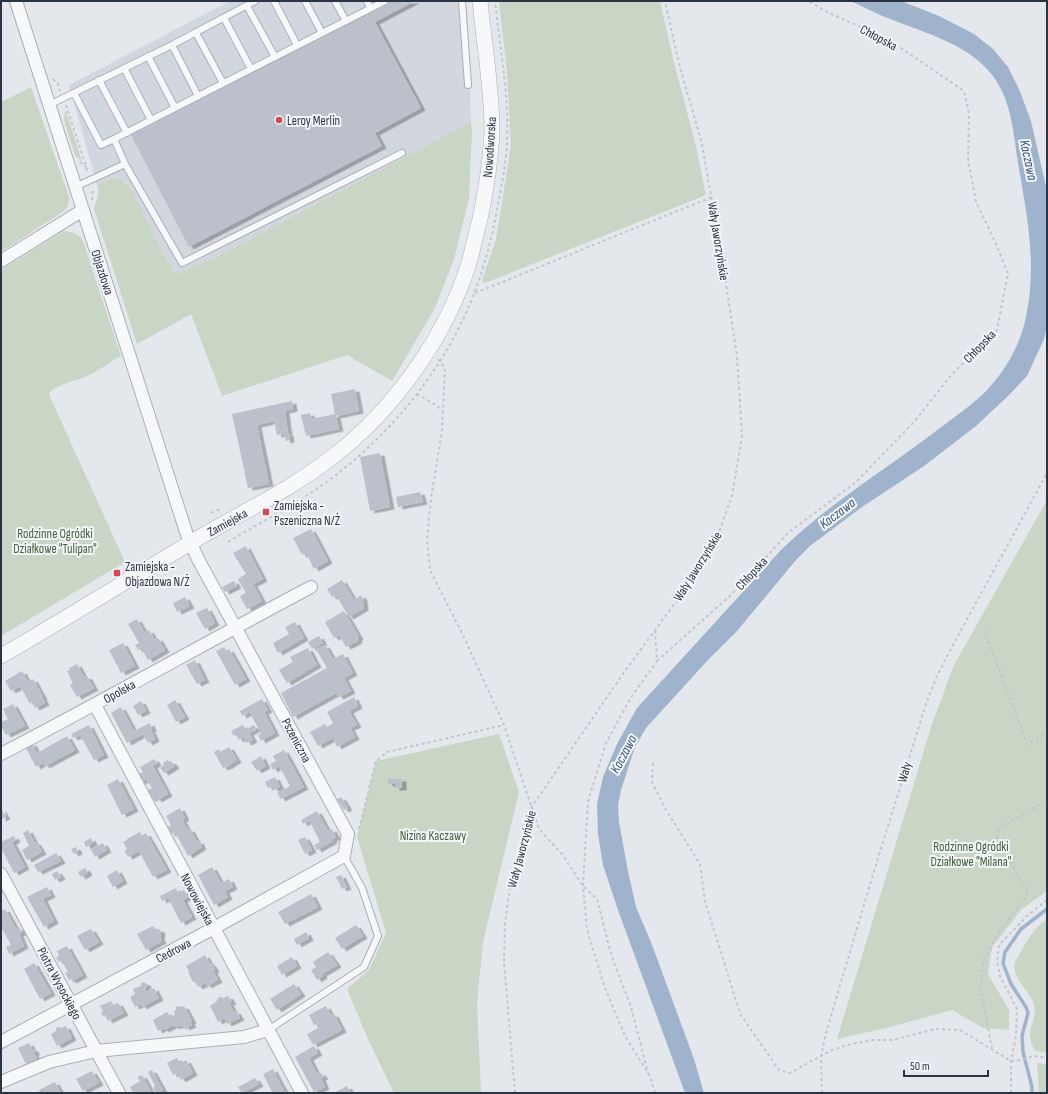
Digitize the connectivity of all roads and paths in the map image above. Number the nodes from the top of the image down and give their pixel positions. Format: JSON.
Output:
{"nodes":[{"id":1,"x":16,"y":1,"type":"edge"},
{"id":2,"x":256,"y":1,"type":"edge"},
{"id":3,"x":274,"y":1,"type":"edge"},
{"id":4,"x":305,"y":1,"type":"edge"},
{"id":5,"x":335,"y":1,"type":"edge"},
{"id":6,"x":366,"y":1,"type":"edge"},
{"id":7,"x":384,"y":1,"type":"edge"},
{"id":8,"x":462,"y":1,"type":"edge"},
{"id":9,"x":480,"y":1,"type":"edge"},
{"id":10,"x":495,"y":1,"type":"edge"},
{"id":11,"x":665,"y":1,"type":"edge"},
{"id":12,"x":808,"y":1,"type":"edge"},
{"id":13,"x":247,"y":6,"type":"junction"},
{"id":14,"x":370,"y":8,"type":"junction"},
{"id":15,"x":224,"y":18,"type":"junction"},
{"id":16,"x":346,"y":21,"type":"junction"},
{"id":17,"x":196,"y":32,"type":"junction"},
{"id":18,"x":322,"y":33,"type":"junction"},
{"id":19,"x":172,"y":45,"type":"junction"},
{"id":20,"x":297,"y":45,"type":"junction"},
{"id":21,"x":148,"y":56,"type":"junction"},
{"id":22,"x":274,"y":57,"type":"junction"},
{"id":23,"x":124,"y":68,"type":"junction"},
{"id":24,"x":250,"y":69,"type":"junction"},
{"id":25,"x":99,"y":80,"type":"junction"},
{"id":26,"x":223,"y":84,"type":"junction"},
{"id":27,"x":468,"y":85,"type":"dead end"},
{"id":28,"x":74,"y":93,"type":"junction"},
{"id":29,"x":198,"y":96,"type":"junction"},
{"id":30,"x":49,"y":105,"type":"junction"},
{"id":31,"x":175,"y":108,"type":"junction"},
{"id":32,"x":151,"y":120,"type":"junction"},
{"id":33,"x":127,"y":133,"type":"junction"},
{"id":34,"x":114,"y":139,"type":"junction"},
{"id":35,"x":402,"y":153,"type":"dead end"},
{"id":36,"x":125,"y":164,"type":"junction"},
{"id":37,"x":75,"y":187,"type":"junction"},
{"id":38,"x":712,"y":197,"type":"junction"},
{"id":39,"x":83,"y":210,"type":"junction"},
{"id":40,"x":1,"y":261,"type":"edge"},
{"id":41,"x":458,"y":290,"type":"junction"},
{"id":42,"x":475,"y":293,"type":"junction"},
{"id":43,"x":428,"y":350,"type":"junction"},
{"id":44,"x":440,"y":360,"type":"junction"},
{"id":45,"x":417,"y":394,"type":"junction"},
{"id":46,"x":443,"y":411,"type":"junction"},
{"id":47,"x":1047,"y":473,"type":"edge"},
{"id":48,"x":190,"y":542,"type":"junction"},
{"id":49,"x":228,"y":542,"type":"dead end"},
{"id":50,"x":311,"y":587,"type":"dead end"},
{"id":51,"x":236,"y":627,"type":"junction"},
{"id":52,"x":655,"y":628,"type":"junction"},
{"id":53,"x":984,"y":630,"type":"dead end"},
{"id":54,"x":1,"y":656,"type":"edge"},
{"id":55,"x":658,"y":661,"type":"junction"},
{"id":56,"x":95,"y":705,"type":"junction"},
{"id":57,"x":504,"y":725,"type":"junction"},
{"id":58,"x":1047,"y":732,"type":"edge"},
{"id":59,"x":1,"y":754,"type":"edge"},
{"id":60,"x":653,"y":763,"type":"dead end"},
{"id":61,"x":1047,"y":801,"type":"edge"},
{"id":62,"x":531,"y":808,"type":"junction"},
{"id":63,"x":348,"y":834,"type":"junction"},
{"id":64,"x":344,"y":856,"type":"junction"},
{"id":65,"x":1,"y":874,"type":"edge"},
{"id":66,"x":583,"y":886,"type":"junction"},
{"id":67,"x":1047,"y":900,"type":"edge"},
{"id":68,"x":214,"y":928,"type":"junction"},
{"id":69,"x":71,"y":1004,"type":"junction"},
{"id":70,"x":268,"y":1030,"type":"junction"},
{"id":71,"x":1,"y":1042,"type":"edge"},
{"id":72,"x":992,"y":1049,"type":"junction"},
{"id":73,"x":96,"y":1051,"type":"junction"},
{"id":74,"x":821,"y":1056,"type":"junction"},
{"id":75,"x":1047,"y":1058,"type":"edge"},
{"id":76,"x":1011,"y":1061,"type":"junction"},
{"id":77,"x":648,"y":1073,"type":"junction"},
{"id":78,"x":1,"y":1082,"type":"edge"},
{"id":79,"x":119,"y":1093,"type":"edge"},
{"id":80,"x":302,"y":1093,"type":"edge"},
{"id":81,"x":516,"y":1093,"type":"edge"},
{"id":82,"x":655,"y":1093,"type":"edge"},
{"id":83,"x":822,"y":1093,"type":"edge"},
{"id":84,"x":1011,"y":1093,"type":"edge"}],
"edges":[{"from":1,"to":30,"type":"street","name":"Objazdowa"},
{"from":2,"to":13,"type":"lane"},
{"from":3,"to":20,"type":"lane"},
{"from":4,"to":18,"type":"lane"},
{"from":5,"to":16,"type":"lane"},
{"from":6,"to":14,"type":"lane"},
{"from":7,"to":14,"type":"lane"},
{"from":8,"to":27,"type":"lane"},
{"from":9,"to":41,"type":"street","name":"Nowodworska"},
{"from":10,"to":42,"type":"path"},
{"from":11,"to":38,"type":"path","name":"Wały Jaworzyńskie"},
{"from":12,"to":55,"type":"path","name":"Chłopska"},
{"from":13,"to":15,"type":"lane"},
{"from":13,"to":22,"type":"lane"},
{"from":14,"to":16,"type":"lane"},
{"from":15,"to":17,"type":"lane"},
{"from":15,"to":24,"type":"lane"},
{"from":16,"to":18,"type":"lane"},
{"from":17,"to":19,"type":"lane"},
{"from":17,"to":26,"type":"lane"},
{"from":18,"to":20,"type":"lane"},
{"from":19,"to":21,"type":"lane"},
{"from":19,"to":29,"type":"lane"},
{"from":20,"to":22,"type":"lane"},
{"from":21,"to":23,"type":"lane"},
{"from":21,"to":31,"type":"lane"},
{"from":22,"to":24,"type":"lane"},
{"from":23,"to":25,"type":"lane"},
{"from":23,"to":32,"type":"lane"},
{"from":24,"to":26,"type":"lane"},
{"from":25,"to":28,"type":"lane"},
{"from":25,"to":33,"type":"lane"},
{"from":26,"to":29,"type":"lane"},
{"from":28,"to":30,"type":"lane"},
{"from":28,"to":34,"type":"lane"},
{"from":29,"to":31,"type":"lane"},
{"from":30,"to":37,"type":"street","name":"Objazdowa"},
{"from":31,"to":32,"type":"lane"},
{"from":32,"to":33,"type":"lane"},
{"from":33,"to":34,"type":"lane"},
{"from":34,"to":36,"type":"lane"},
{"from":35,"to":36,"type":"lane"},
{"from":36,"to":37,"type":"lane"},
{"from":37,"to":39,"type":"street","name":"Objazdowa"},
{"from":38,"to":42,"type":"path"},
{"from":38,"to":52,"type":"path","name":"Wały Jaworzyńskie"},
{"from":39,"to":40,"type":"street"},
{"from":39,"to":48,"type":"street","name":"Objazdowa"},
{"from":41,"to":42,"type":"path"},
{"from":41,"to":43,"type":"street","name":"Zamiejska"},
{"from":42,"to":44,"type":"path"},
{"from":43,"to":44,"type":"path"},
{"from":43,"to":48,"type":"street","name":"Zamiejska"},
{"from":44,"to":45,"type":"path"},
{"from":44,"to":46,"type":"path"},
{"from":45,"to":46,"type":"path"},
{"from":45,"to":49,"type":"path"},
{"from":46,"to":57,"type":"path"},
{"from":47,"to":74,"type":"path","name":"Wały"},
{"from":48,"to":51,"type":"street","name":"Pszeniczna"},
{"from":48,"to":54,"type":"street","name":"Zamiejska"},
{"from":50,"to":51,"type":"street"},
{"from":51,"to":56,"type":"street","name":"Opolska"},
{"from":51,"to":63,"type":"street","name":"Pszeniczna"},
{"from":52,"to":55,"type":"path"},
{"from":52,"to":62,"type":"path","name":"Wały Jaworzyńskie"},
{"from":53,"to":58,"type":"path"},
{"from":55,"to":66,"type":"path","name":"Chłopska"},
{"from":56,"to":59,"type":"street","name":"Opolska"},
{"from":56,"to":68,"type":"street","name":"Nowowiejska"},
{"from":57,"to":62,"type":"path"},
{"from":57,"to":63,"type":"path"},
{"from":60,"to":74,"type":"path"},
{"from":61,"to":72,"type":"path"},
{"from":62,"to":66,"type":"path"},
{"from":62,"to":81,"type":"path","name":"Wały Jaworzyńskie"},
{"from":63,"to":64,"type":"street"},
{"from":64,"to":68,"type":"street","name":"Cedrowa"},
{"from":64,"to":70,"type":"lane"},
{"from":65,"to":69,"type":"street","name":"Piotra Wysockiego"},
{"from":66,"to":77,"type":"path","name":"Chłopska"},
{"from":66,"to":77,"type":"path"},
{"from":67,"to":76,"type":"path"},
{"from":68,"to":69,"type":"street","name":"Cedrowa"},
{"from":68,"to":70,"type":"street","name":"Nowowiejska"},
{"from":69,"to":71,"type":"street","name":"Cedrowa"},
{"from":69,"to":73,"type":"street","name":"Piotra Wysockiego"},
{"from":70,"to":73,"type":"street"},
{"from":70,"to":80,"type":"street","name":"Nowowiejska"},
{"from":72,"to":74,"type":"path"},
{"from":72,"to":76,"type":"path"},
{"from":73,"to":78,"type":"street"},
{"from":73,"to":79,"type":"street","name":"Piotra Wysockiego"},
{"from":74,"to":83,"type":"path","name":"Wały"},
{"from":75,"to":76,"type":"path"},
{"from":76,"to":84,"type":"path"},
{"from":77,"to":82,"type":"path"}]}
